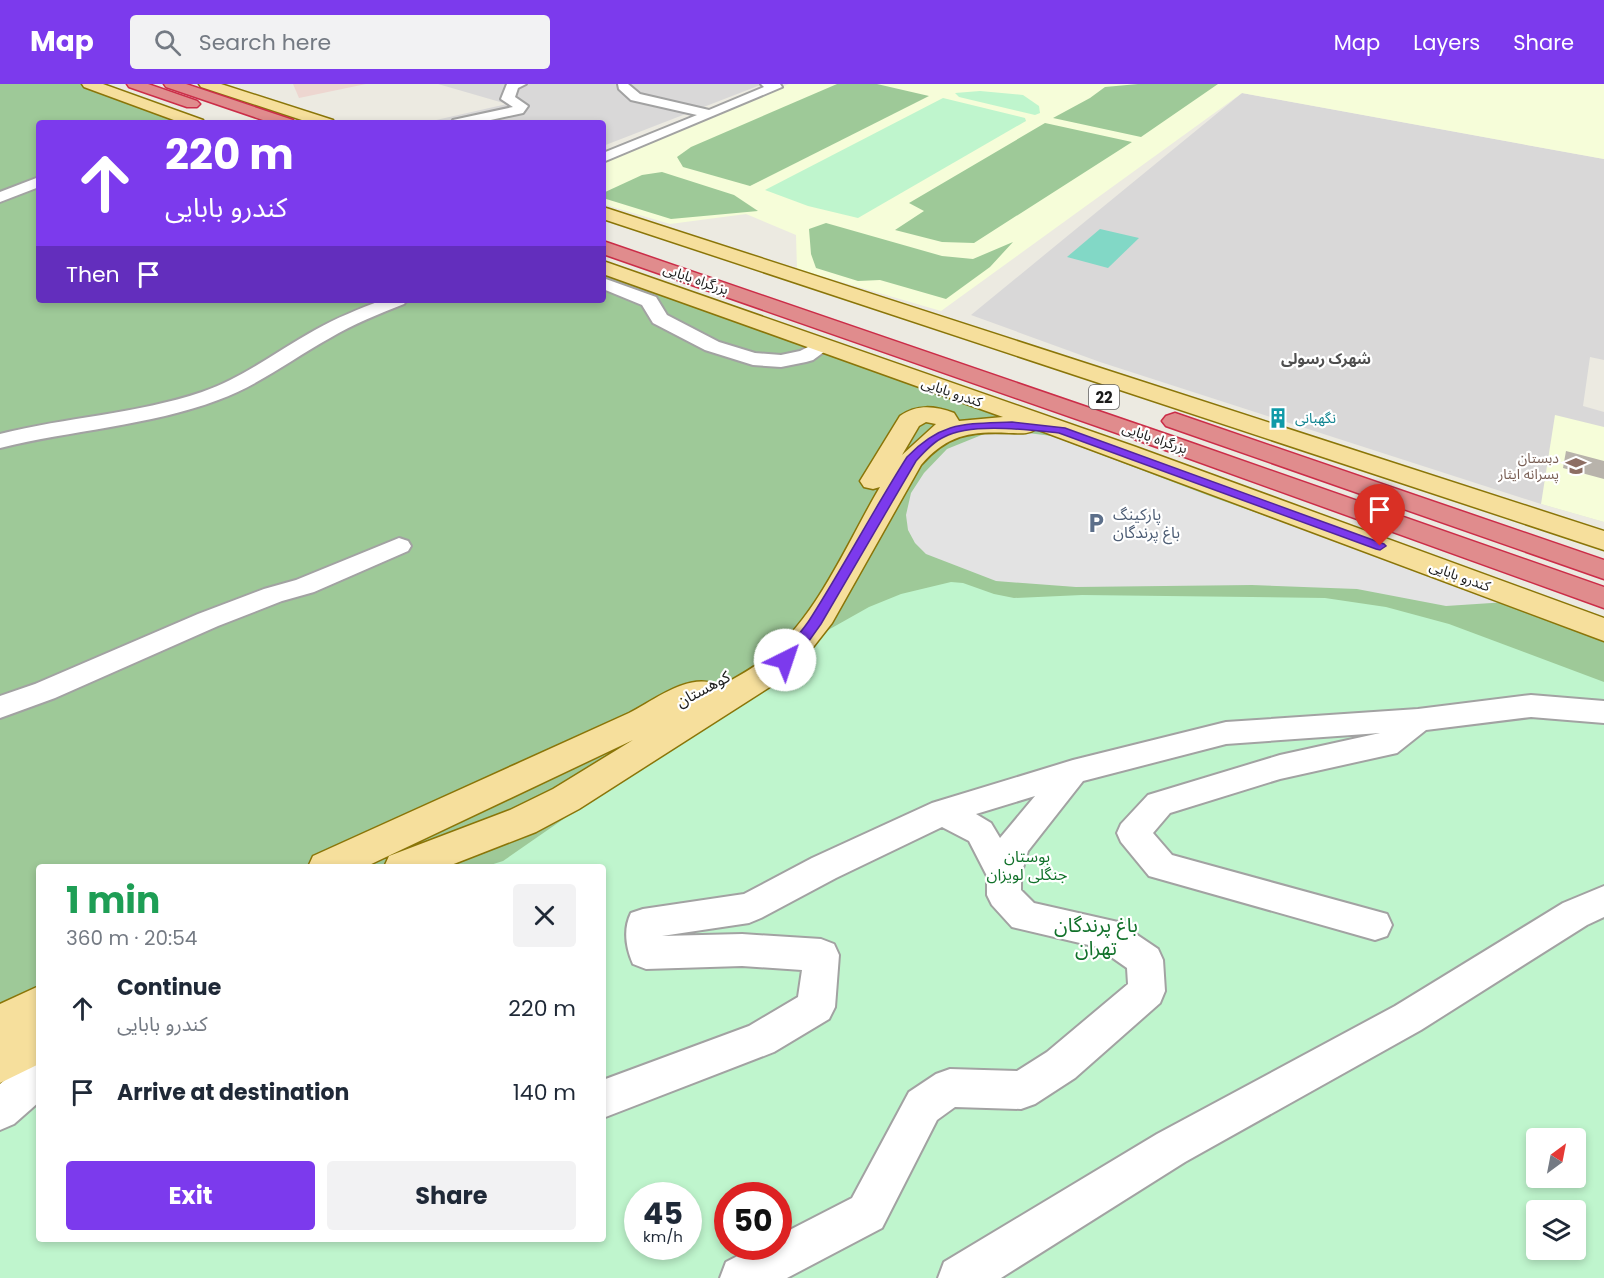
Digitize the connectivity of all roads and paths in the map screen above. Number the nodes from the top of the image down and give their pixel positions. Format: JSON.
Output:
{"nodes":[{"id":1,"x":89,"y":84,"type":"edge"},
{"id":2,"x":120,"y":84,"type":"edge"},
{"id":3,"x":134,"y":84,"type":"edge"},
{"id":4,"x":171,"y":84,"type":"edge"},
{"id":5,"x":206,"y":84,"type":"edge"},
{"id":6,"x":520,"y":84,"type":"edge"},
{"id":7,"x":767,"y":84,"type":"edge"},
{"id":8,"x":622,"y":86,"type":"dead end"},
{"id":9,"x":711,"y":114,"type":"junction"},
{"id":10,"x":188,"y":120,"type":"edge"},
{"id":11,"x":190,"y":120,"type":"edge"},
{"id":12,"x":237,"y":120,"type":"edge"},
{"id":13,"x":278,"y":120,"type":"edge"},
{"id":14,"x":318,"y":120,"type":"edge"},
{"id":15,"x":472,"y":120,"type":"edge"},
{"id":16,"x":606,"y":157,"type":"edge"},
{"id":17,"x":36,"y":183,"type":"edge"},
{"id":18,"x":0,"y":198,"type":"edge"},
{"id":19,"x":606,"y":214,"type":"edge"},
{"id":20,"x":606,"y":230,"type":"edge"},
{"id":21,"x":606,"y":248,"type":"edge"},
{"id":22,"x":606,"y":263,"type":"edge"},
{"id":23,"x":606,"y":268,"type":"edge"},
{"id":24,"x":606,"y":284,"type":"edge"},
{"id":25,"x":391,"y":303,"type":"edge"},
{"id":26,"x":829,"y":348,"type":"junction"},
{"id":27,"x":998,"y":383,"type":"junction"},
{"id":28,"x":909,"y":421,"type":"junction"},
{"id":29,"x":1061,"y":430,"type":"junction"},
{"id":30,"x":942,"y":433,"type":"junction"},
{"id":31,"x":0,"y":441,"type":"edge"},
{"id":32,"x":1604,"y":541,"type":"edge"},
{"id":33,"x":399,"y":546,"type":"dead end"},
{"id":34,"x":1604,"y":570,"type":"edge"},
{"id":35,"x":1604,"y":598,"type":"edge"},
{"id":36,"x":1604,"y":630,"type":"edge"},
{"id":37,"x":0,"y":707,"type":"edge"},
{"id":38,"x":1604,"y":712,"type":"edge"},
{"id":39,"x":1418,"y":720,"type":"junction"},
{"id":40,"x":1073,"y":772,"type":"junction"},
{"id":41,"x":497,"y":789,"type":"junction"},
{"id":42,"x":944,"y":812,"type":"junction"},
{"id":43,"x":523,"y":821,"type":"junction"},
{"id":44,"x":334,"y":864,"type":"edge"},
{"id":45,"x":411,"y":864,"type":"edge"},
{"id":46,"x":1004,"y":875,"type":"junction"},
{"id":47,"x":1604,"y":901,"type":"edge"},
{"id":48,"x":1375,"y":925,"type":"dead end"},
{"id":49,"x":36,"y":1008,"type":"edge"},
{"id":50,"x":0,"y":1026,"type":"edge"},
{"id":51,"x":36,"y":1042,"type":"edge"},
{"id":52,"x":0,"y":1062,"type":"edge"},
{"id":53,"x":36,"y":1079,"type":"edge"},
{"id":54,"x":606,"y":1098,"type":"edge"},
{"id":55,"x":0,"y":1110,"type":"edge"},
{"id":56,"x":742,"y":1278,"type":"edge"},
{"id":57,"x":960,"y":1278,"type":"edge"}],
"edges":[{"from":1,"to":10,"type":"main road"},
{"from":2,"to":11,"type":"main road"},
{"from":3,"to":12,"type":"highway"},
{"from":4,"to":13,"type":"highway"},
{"from":5,"to":14,"type":"main road"},
{"from":6,"to":15,"type":"street"},
{"from":7,"to":9,"type":"street"},
{"from":8,"to":9,"type":"street"},
{"from":9,"to":16,"type":"street"},
{"from":17,"to":18,"type":"street"},
{"from":19,"to":32,"type":"main road"},
{"from":20,"to":34,"type":"highway","name":"بزرگراه بابایی","number":"22"},
{"from":21,"to":27,"type":"highway","name":"بزرگراه بابایی","number":"22"},
{"from":22,"to":27,"type":"main road"},
{"from":23,"to":26,"type":"main road","name":"کندرو بابایی"},
{"from":24,"to":26,"type":"street"},
{"from":25,"to":31,"type":"street"},
{"from":26,"to":28,"type":"main road"},
{"from":26,"to":29,"type":"main road","name":"کندرو بابایی"},
{"from":27,"to":35,"type":"highway","name":"بزرگراه بابایی","number":"22"},
{"from":28,"to":30,"type":"main road"},
{"from":28,"to":41,"type":"main road","name":"کوهستان"},
{"from":29,"to":30,"type":"main road"},
{"from":29,"to":36,"type":"main road","name":"کندرو بابایی"},
{"from":30,"to":43,"type":"main road","name":"کوهستان"},
{"from":33,"to":37,"type":"street"},
{"from":38,"to":39,"type":"street"},
{"from":39,"to":40,"type":"street"},
{"from":39,"to":48,"type":"street"},
{"from":40,"to":42,"type":"street"},
{"from":40,"to":46,"type":"street"},
{"from":41,"to":43,"type":"main road"},
{"from":41,"to":44,"type":"main road","name":"کوهستان"},
{"from":42,"to":46,"type":"street"},
{"from":42,"to":54,"type":"street"},
{"from":43,"to":45,"type":"main road","name":"کوهستان"},
{"from":46,"to":56,"type":"street"},
{"from":47,"to":57,"type":"street"},
{"from":49,"to":50,"type":"main road"},
{"from":51,"to":52,"type":"main road"},
{"from":53,"to":55,"type":"street"}]}
